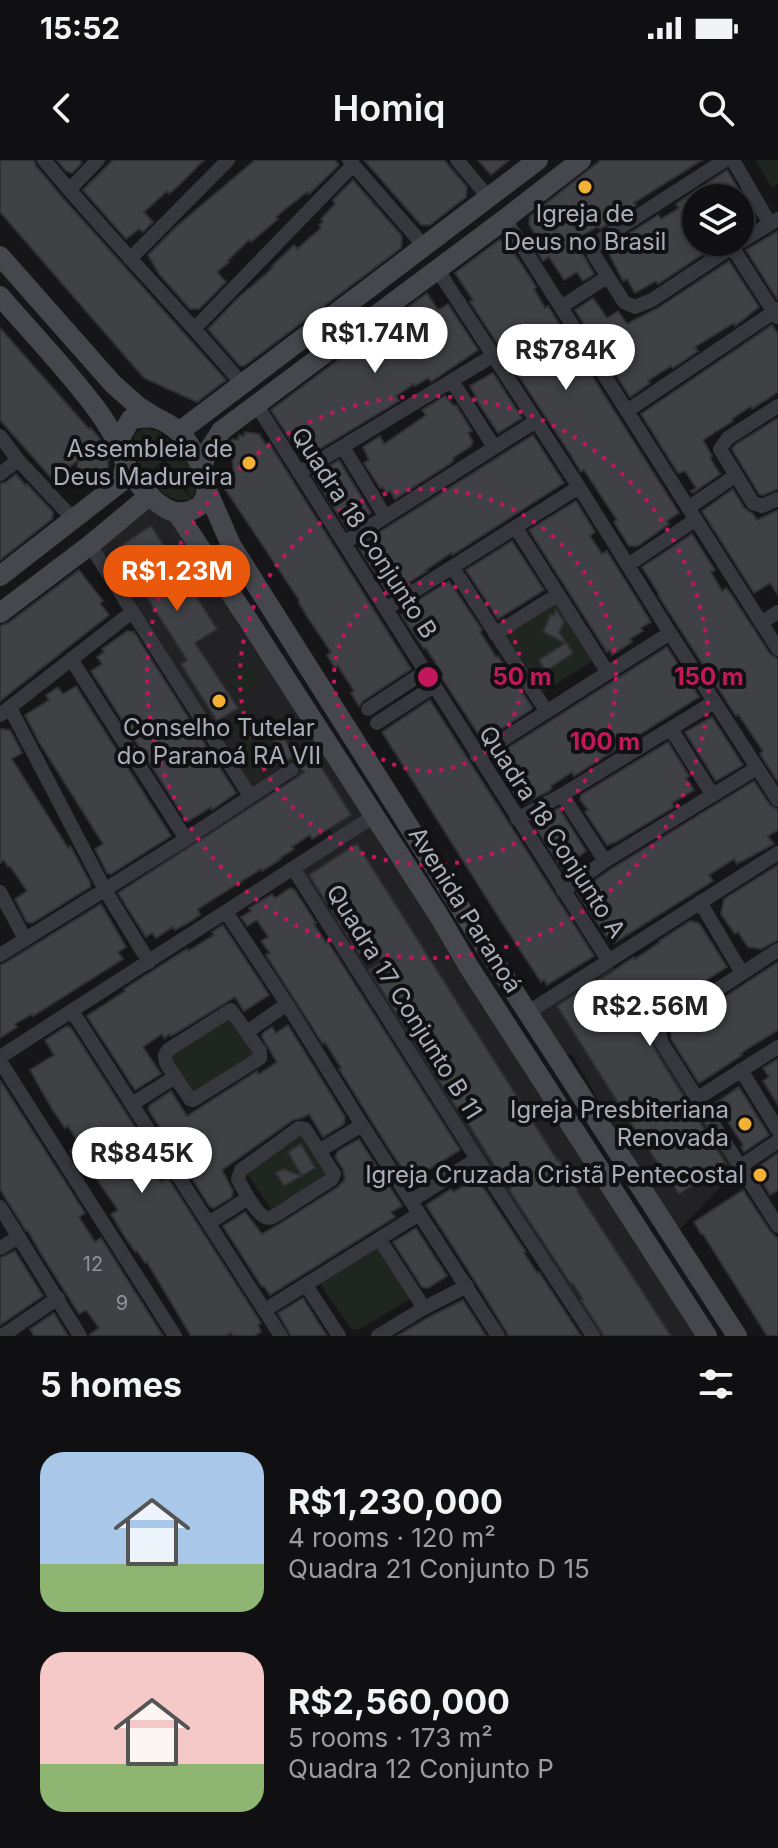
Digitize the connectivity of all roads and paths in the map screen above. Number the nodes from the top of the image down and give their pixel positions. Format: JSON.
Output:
{"nodes":[{"id":1,"x":44,"y":160,"type":"edge"},
{"id":2,"x":98,"y":160,"type":"edge"},
{"id":3,"x":228,"y":160,"type":"edge"},
{"id":4,"x":457,"y":160,"type":"edge"},
{"id":5,"x":538,"y":160,"type":"edge"},
{"id":6,"x":581,"y":160,"type":"edge"},
{"id":7,"x":725,"y":160,"type":"edge"},
{"id":8,"x":733,"y":160,"type":"edge"},
{"id":9,"x":351,"y":162,"type":"edge"},
{"id":10,"x":69,"y":190,"type":"junction"},
{"id":11,"x":489,"y":198,"type":"junction"},
{"id":12,"x":505,"y":219,"type":"junction"},
{"id":13,"x":774,"y":221,"type":"edge"},
{"id":14,"x":754,"y":233,"type":"edge"},
{"id":15,"x":424,"y":246,"type":"junction"},
{"id":16,"x":0,"y":256,"type":"edge"},
{"id":17,"x":718,"y":256,"type":"edge"},
{"id":18,"x":738,"y":256,"type":"edge"},
{"id":19,"x":130,"y":259,"type":"junction"},
{"id":20,"x":437,"y":269,"type":"junction"},
{"id":21,"x":607,"y":277,"type":"junction"},
{"id":22,"x":0,"y":296,"type":"edge"},
{"id":23,"x":344,"y":307,"type":"junction"},
{"id":24,"x":561,"y":307,"type":"junction"},
{"id":25,"x":776,"y":314,"type":"edge"},
{"id":26,"x":361,"y":326,"type":"junction"},
{"id":27,"x":195,"y":328,"type":"junction"},
{"id":28,"x":316,"y":329,"type":"junction"},
{"id":29,"x":329,"y":350,"type":"junction"},
{"id":30,"x":494,"y":355,"type":"junction"},
{"id":31,"x":452,"y":381,"type":"junction"},
{"id":32,"x":243,"y":385,"type":"junction"},
{"id":33,"x":255,"y":405,"type":"junction"},
{"id":34,"x":778,"y":406,"type":"edge"},
{"id":35,"x":627,"y":411,"type":"junction"},
{"id":36,"x":161,"y":420,"type":"junction"},
{"id":37,"x":536,"y":421,"type":"junction"},
{"id":38,"x":179,"y":432,"type":"junction"},
{"id":39,"x":0,"y":436,"type":"edge"},
{"id":40,"x":343,"y":447,"type":"junction"},
{"id":41,"x":494,"y":447,"type":"junction"},
{"id":42,"x":123,"y":455,"type":"junction"},
{"id":43,"x":18,"y":460,"type":"junction"},
{"id":44,"x":202,"y":467,"type":"junction"},
{"id":45,"x":299,"y":473,"type":"junction"},
{"id":46,"x":0,"y":474,"type":"edge"},
{"id":47,"x":735,"y":476,"type":"junction"},
{"id":48,"x":579,"y":487,"type":"junction"},
{"id":49,"x":207,"y":490,"type":"junction"},
{"id":50,"x":150,"y":495,"type":"junction"},
{"id":51,"x":778,"y":499,"type":"edge"},
{"id":52,"x":177,"y":513,"type":"junction"},
{"id":53,"x":692,"y":514,"type":"junction"},
{"id":54,"x":385,"y":516,"type":"junction"},
{"id":55,"x":74,"y":520,"type":"junction"},
{"id":56,"x":516,"y":528,"type":"junction"},
{"id":57,"x":344,"y":543,"type":"junction"},
{"id":58,"x":90,"y":545,"type":"junction"},
{"id":59,"x":628,"y":565,"type":"junction"},
{"id":60,"x":453,"y":568,"type":"junction"},
{"id":61,"x":0,"y":576,"type":"edge"},
{"id":62,"x":557,"y":595,"type":"junction"},
{"id":63,"x":386,"y":609,"type":"junction"},
{"id":64,"x":132,"y":612,"type":"junction"},
{"id":65,"x":778,"y":612,"type":"edge"},
{"id":66,"x":0,"y":613,"type":"edge"},
{"id":67,"x":761,"y":623,"type":"junction"},
{"id":68,"x":670,"y":633,"type":"junction"},
{"id":69,"x":495,"y":634,"type":"junction"},
{"id":70,"x":778,"y":649,"type":"edge"},
{"id":71,"x":71,"y":659,"type":"junction"},
{"id":72,"x":426,"y":671,"type":"junction"},
{"id":73,"x":608,"y":673,"type":"junction"},
{"id":74,"x":434,"y":686,"type":"junction"},
{"id":75,"x":714,"y":702,"type":"junction"},
{"id":76,"x":368,"y":709,"type":"dead end"},
{"id":77,"x":5,"y":712,"type":"edge"},
{"id":78,"x":547,"y":712,"type":"junction"},
{"id":79,"x":377,"y":723,"type":"dead end"},
{"id":80,"x":671,"y":729,"type":"junction"},
{"id":81,"x":477,"y":756,"type":"junction"},
{"id":82,"x":757,"y":768,"type":"junction"},
{"id":83,"x":291,"y":770,"type":"dead end"},
{"id":84,"x":712,"y":794,"type":"junction"},
{"id":85,"x":562,"y":795,"type":"junction"},
{"id":86,"x":250,"y":796,"type":"junction"},
{"id":87,"x":778,"y":800,"type":"edge"},
{"id":88,"x":374,"y":816,"type":"junction"},
{"id":89,"x":517,"y":819,"type":"junction"},
{"id":90,"x":186,"y":839,"type":"junction"},
{"id":91,"x":778,"y":853,"type":"edge"},
{"id":92,"x":605,"y":861,"type":"junction"},
{"id":93,"x":293,"y":868,"type":"junction"},
{"id":94,"x":105,"y":890,"type":"junction"},
{"id":95,"x":563,"y":891,"type":"junction"},
{"id":96,"x":0,"y":892,"type":"edge"},
{"id":97,"x":458,"y":902,"type":"junction"},
{"id":98,"x":700,"y":902,"type":"junction"},
{"id":99,"x":226,"y":912,"type":"junction"},
{"id":100,"x":439,"y":916,"type":"junction"},
{"id":101,"x":25,"y":939,"type":"junction"},
{"id":102,"x":482,"y":942,"type":"junction"},
{"id":103,"x":778,"y":950,"type":"edge"},
{"id":104,"x":459,"y":952,"type":"junction"},
{"id":105,"x":0,"y":955,"type":"edge"},
{"id":106,"x":608,"y":960,"type":"junction"},
{"id":107,"x":149,"y":962,"type":"junction"},
{"id":108,"x":742,"y":973,"type":"junction"},
{"id":109,"x":287,"y":1004,"type":"junction"},
{"id":110,"x":72,"y":1011,"type":"junction"},
{"id":111,"x":527,"y":1013,"type":"junction"},
{"id":112,"x":247,"y":1032,"type":"junction"},
{"id":113,"x":778,"y":1047,"type":"edge"},
{"id":114,"x":0,"y":1059,"type":"edge"},
{"id":115,"x":741,"y":1070,"type":"junction"},
{"id":116,"x":175,"y":1077,"type":"junction"},
{"id":117,"x":698,"y":1098,"type":"junction"},
{"id":118,"x":132,"y":1104,"type":"junction"},
{"id":119,"x":362,"y":1125,"type":"junction"},
{"id":120,"x":778,"y":1130,"type":"edge"},
{"id":121,"x":778,"y":1141,"type":"edge"},
{"id":122,"x":319,"y":1151,"type":"junction"},
{"id":123,"x":477,"y":1159,"type":"junction"},
{"id":124,"x":740,"y":1167,"type":"junction"},
{"id":125,"x":248,"y":1198,"type":"junction"},
{"id":126,"x":0,"y":1207,"type":"edge"},
{"id":127,"x":415,"y":1208,"type":"junction"},
{"id":128,"x":209,"y":1223,"type":"junction"},
{"id":129,"x":778,"y":1226,"type":"edge"},
{"id":130,"x":19,"y":1237,"type":"junction"},
{"id":131,"x":380,"y":1240,"type":"junction"},
{"id":132,"x":0,"y":1248,"type":"edge"},
{"id":133,"x":306,"y":1285,"type":"junction"},
{"id":134,"x":467,"y":1286,"type":"junction"},
{"id":135,"x":58,"y":1298,"type":"junction"},
{"id":136,"x":424,"y":1308,"type":"junction"},
{"id":137,"x":265,"y":1310,"type":"junction"},
{"id":138,"x":18,"y":1332,"type":"edge"},
{"id":139,"x":2,"y":1336,"type":"edge"},
{"id":140,"x":80,"y":1336,"type":"edge"},
{"id":141,"x":175,"y":1336,"type":"edge"},
{"id":142,"x":281,"y":1336,"type":"edge"},
{"id":143,"x":339,"y":1336,"type":"edge"},
{"id":144,"x":378,"y":1336,"type":"edge"},
{"id":145,"x":498,"y":1336,"type":"edge"},
{"id":146,"x":593,"y":1336,"type":"edge"},
{"id":147,"x":707,"y":1336,"type":"edge"},
{"id":148,"x":737,"y":1336,"type":"edge"}],
"edges":[{"from":1,"to":10,"type":"street"},
{"from":2,"to":10,"type":"street"},
{"from":3,"to":19,"type":"street"},
{"from":4,"to":11,"type":"street"},
{"from":5,"to":11,"type":"street"},
{"from":6,"to":12,"type":"street"},
{"from":7,"to":21,"type":"street"},
{"from":8,"to":13,"type":"street"},
{"from":9,"to":15,"type":"street"},
{"from":9,"to":27,"type":"street"},
{"from":10,"to":19,"type":"street"},
{"from":11,"to":15,"type":"street"},
{"from":12,"to":20,"type":"street"},
{"from":12,"to":24,"type":"street"},
{"from":13,"to":14,"type":"street"},
{"from":15,"to":23,"type":"street"},
{"from":16,"to":36,"type":"street"},
{"from":17,"to":21,"type":"street"},
{"from":18,"to":25,"type":"street"},
{"from":19,"to":27,"type":"street"},
{"from":20,"to":26,"type":"street"},
{"from":20,"to":30,"type":"street"},
{"from":21,"to":24,"type":"street"},
{"from":22,"to":42,"type":"street"},
{"from":23,"to":26,"type":"street"},
{"from":23,"to":28,"type":"street"},
{"from":24,"to":35,"type":"street"},
{"from":25,"to":35,"type":"street"},
{"from":26,"to":29,"type":"street"},
{"from":27,"to":32,"type":"street"},
{"from":28,"to":29,"type":"street"},
{"from":28,"to":32,"type":"street"},
{"from":29,"to":33,"type":"street"},
{"from":30,"to":31,"type":"street"},
{"from":30,"to":37,"type":"street"},
{"from":31,"to":40,"type":"street"},
{"from":31,"to":41,"type":"street"},
{"from":32,"to":38,"type":"street"},
{"from":33,"to":44,"type":"street"},
{"from":33,"to":45,"type":"street","name":"Quadra 18 Conjunto B"},
{"from":34,"to":47,"type":"street"},
{"from":35,"to":53,"type":"street"},
{"from":36,"to":38,"type":"street"},
{"from":36,"to":42,"type":"street"},
{"from":37,"to":41,"type":"street"},
{"from":37,"to":48,"type":"street"},
{"from":38,"to":44,"type":"street"},
{"from":39,"to":43,"type":"street"},
{"from":40,"to":45,"type":"street"},
{"from":40,"to":54,"type":"street"},
{"from":41,"to":54,"type":"street"},
{"from":42,"to":50,"type":"street"},
{"from":42,"to":55,"type":"street"},
{"from":43,"to":46,"type":"street"},
{"from":43,"to":55,"type":"street"},
{"from":44,"to":49,"type":"street"},
{"from":45,"to":57,"type":"street","name":"Quadra 18 Conjunto B"},
{"from":47,"to":51,"type":"street"},
{"from":47,"to":53,"type":"street"},
{"from":48,"to":56,"type":"street"},
{"from":48,"to":59,"type":"street"},
{"from":49,"to":52,"type":"street"},
{"from":49,"to":97,"type":"street"},
{"from":50,"to":52,"type":"street"},
{"from":50,"to":58,"type":"street"},
{"from":52,"to":88,"type":"street","name":"Avenida Paranoá"},
{"from":53,"to":59,"type":"street"},
{"from":53,"to":67,"type":"street"},
{"from":54,"to":57,"type":"street"},
{"from":55,"to":61,"type":"street"},
{"from":56,"to":60,"type":"street"},
{"from":56,"to":62,"type":"street"},
{"from":57,"to":63,"type":"street","name":"Quadra 18 Conjunto B"},
{"from":58,"to":64,"type":"street"},
{"from":58,"to":66,"type":"street"},
{"from":59,"to":68,"type":"street"},
{"from":60,"to":63,"type":"street"},
{"from":60,"to":69,"type":"street"},
{"from":62,"to":69,"type":"street"},
{"from":62,"to":73,"type":"street"},
{"from":63,"to":72,"type":"street","name":"Quadra 18 Conjunto B"},
{"from":64,"to":71,"type":"street"},
{"from":64,"to":86,"type":"street"},
{"from":65,"to":67,"type":"street"},
{"from":67,"to":70,"type":"street"},
{"from":68,"to":73,"type":"street"},
{"from":68,"to":75,"type":"street"},
{"from":69,"to":78,"type":"street"},
{"from":71,"to":77,"type":"street"},
{"from":71,"to":90,"type":"street"},
{"from":72,"to":74,"type":"street","name":"Quadra 18 Conjunto B"},
{"from":72,"to":76,"type":"street"},
{"from":73,"to":78,"type":"street"},
{"from":74,"to":79,"type":"street"},
{"from":74,"to":81,"type":"street","name":"Quadra 18 Conjunto A"},
{"from":75,"to":80,"type":"street"},
{"from":75,"to":82,"type":"street"},
{"from":77,"to":94,"type":"street"},
{"from":78,"to":81,"type":"street"},
{"from":80,"to":84,"type":"street"},
{"from":80,"to":85,"type":"street"},
{"from":81,"to":89,"type":"street","name":"Quadra 18 Conjunto A"},
{"from":82,"to":84,"type":"street"},
{"from":82,"to":87,"type":"street"},
{"from":83,"to":86,"type":"street"},
{"from":84,"to":92,"type":"street"},
{"from":85,"to":89,"type":"street"},
{"from":85,"to":92,"type":"street"},
{"from":86,"to":90,"type":"street"},
{"from":88,"to":93,"type":"street"},
{"from":88,"to":100,"type":"street","name":"Avenida Paranoá"},
{"from":89,"to":95,"type":"street","name":"Quadra 18 Conjunto A"},
{"from":90,"to":94,"type":"street"},
{"from":91,"to":98,"type":"street"},
{"from":92,"to":95,"type":"street"},
{"from":93,"to":99,"type":"street"},
{"from":93,"to":123,"type":"street","name":"Quadra 17 Conjunto B 11"},
{"from":94,"to":101,"type":"street"},
{"from":94,"to":107,"type":"street"},
{"from":95,"to":106,"type":"street","name":"Quadra 18 Conjunto A"},
{"from":96,"to":101,"type":"street"},
{"from":97,"to":100,"type":"street"},
{"from":97,"to":102,"type":"street"},
{"from":98,"to":106,"type":"street"},
{"from":98,"to":108,"type":"street"},
{"from":99,"to":107,"type":"street"},
{"from":99,"to":109,"type":"street"},
{"from":100,"to":104,"type":"street","name":"Avenida Paranoá"},
{"from":101,"to":105,"type":"street"},
{"from":102,"to":104,"type":"street"},
{"from":102,"to":111,"type":"street"},
{"from":103,"to":108,"type":"street"},
{"from":104,"to":147,"type":"street","name":"Avenida Paranoá"},
{"from":106,"to":111,"type":"street"},
{"from":107,"to":110,"type":"street"},
{"from":108,"to":117,"type":"street"},
{"from":109,"to":112,"type":"street"},
{"from":109,"to":119,"type":"street"},
{"from":110,"to":114,"type":"street"},
{"from":110,"to":118,"type":"street"},
{"from":111,"to":148,"type":"street"},
{"from":112,"to":116,"type":"street"},
{"from":112,"to":116,"type":"street"},
{"from":113,"to":115,"type":"street"},
{"from":114,"to":141,"type":"street"},
{"from":115,"to":117,"type":"street"},
{"from":115,"to":120,"type":"street"},
{"from":116,"to":118,"type":"street"},
{"from":117,"to":124,"type":"street"},
{"from":118,"to":128,"type":"street"},
{"from":119,"to":122,"type":"street"},
{"from":119,"to":127,"type":"street"},
{"from":121,"to":124,"type":"street"},
{"from":122,"to":125,"type":"street"},
{"from":122,"to":125,"type":"street"},
{"from":123,"to":127,"type":"street"},
{"from":123,"to":146,"type":"street","name":"Quadra 17 Conjunto B 11"},
{"from":124,"to":129,"type":"street"},
{"from":125,"to":128,"type":"street"},
{"from":126,"to":130,"type":"street"},
{"from":127,"to":131,"type":"street"},
{"from":127,"to":134,"type":"street"},
{"from":128,"to":137,"type":"street"},
{"from":130,"to":132,"type":"street"},
{"from":130,"to":135,"type":"street"},
{"from":131,"to":133,"type":"street"},
{"from":131,"to":136,"type":"street"},
{"from":133,"to":137,"type":"street"},
{"from":133,"to":143,"type":"street"},
{"from":134,"to":136,"type":"street"},
{"from":134,"to":145,"type":"street"},
{"from":135,"to":138,"type":"street"},
{"from":135,"to":140,"type":"street"},
{"from":136,"to":144,"type":"street"},
{"from":137,"to":142,"type":"street"},
{"from":138,"to":139,"type":"street"}]}
